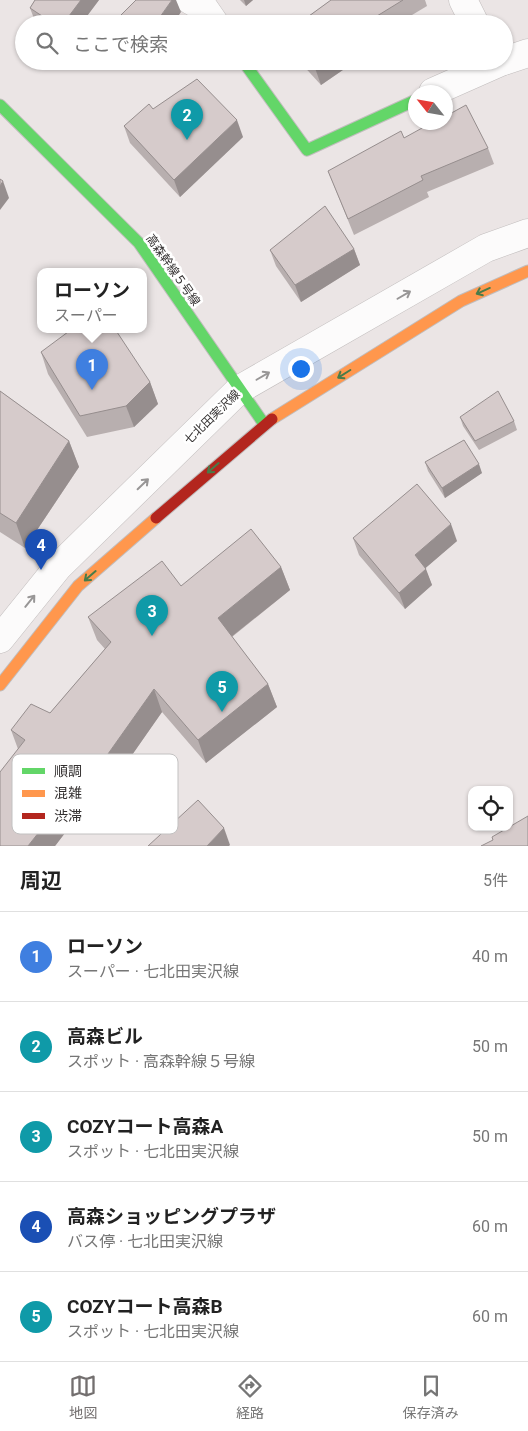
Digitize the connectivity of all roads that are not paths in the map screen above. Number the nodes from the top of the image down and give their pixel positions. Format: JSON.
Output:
{"nodes":[{"id":1,"x":190,"y":0,"type":"edge"},
{"id":2,"x":463,"y":0,"type":"edge"},
{"id":3,"x":209,"y":15,"type":"edge"},
{"id":4,"x":471,"y":15,"type":"edge"},
{"id":5,"x":528,"y":53,"type":"edge"},
{"id":6,"x":513,"y":58,"type":"edge"},
{"id":7,"x":249,"y":70,"type":"edge"},
{"id":8,"x":482,"y":70,"type":"edge"},
{"id":9,"x":449,"y":85,"type":"edge"},
{"id":10,"x":408,"y":104,"type":"edge"},
{"id":11,"x":0,"y":105,"type":"edge"},
{"id":12,"x":528,"y":233,"type":"edge"},
{"id":13,"x":528,"y":271,"type":"edge"},
{"id":14,"x":240,"y":389,"type":"junction"},
{"id":15,"x":264,"y":424,"type":"junction"},
{"id":16,"x":0,"y":639,"type":"edge"},
{"id":17,"x":0,"y":685,"type":"edge"}],
"edges":[{"from":1,"to":3,"type":"street"},
{"from":2,"to":4,"type":"street"},
{"from":5,"to":6,"type":"street"},
{"from":7,"to":10,"type":"street"},
{"from":8,"to":9,"type":"street"},
{"from":11,"to":14,"type":"street","name":"高森幹線５号線"},
{"from":14,"to":12,"type":"street","name":"七北田実沢線","one_way":true},
{"from":13,"to":15,"type":"street","one_way":true},
{"from":14,"to":15,"type":"street","name":"高森幹線５号線"},
{"from":16,"to":14,"type":"street","name":"七北田実沢線","one_way":true},
{"from":15,"to":17,"type":"street","one_way":true}]}
